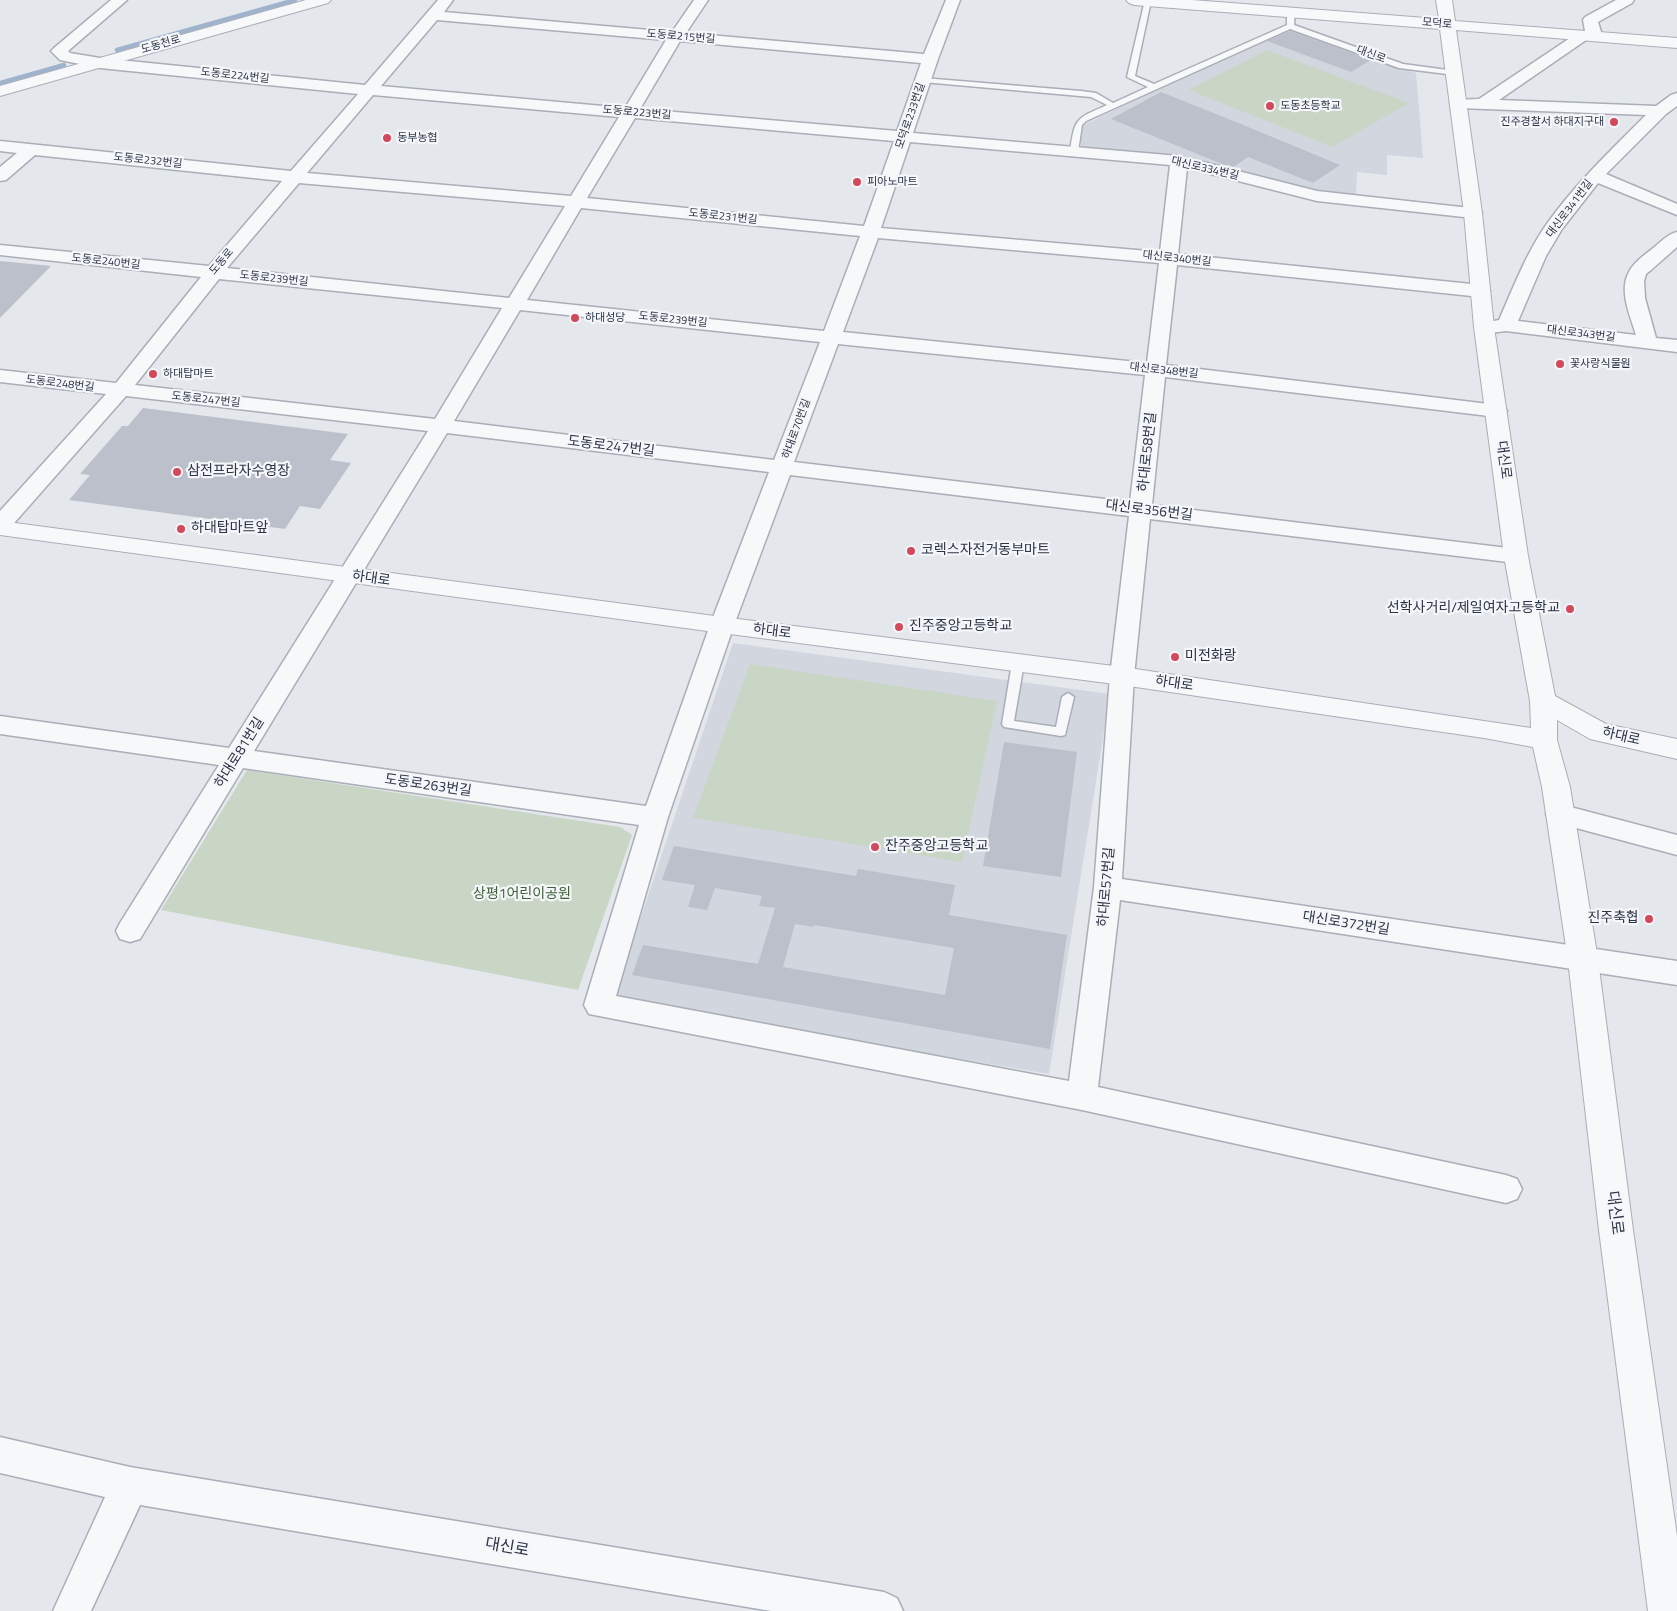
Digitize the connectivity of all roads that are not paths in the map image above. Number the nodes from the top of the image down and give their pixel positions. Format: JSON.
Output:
{"nodes":[{"id":1,"x":120,"y":0,"type":"edge"},
{"id":2,"x":322,"y":0,"type":"edge"},
{"id":3,"x":446,"y":0,"type":"edge"},
{"id":4,"x":700,"y":0,"type":"edge"},
{"id":5,"x":953,"y":0,"type":"edge"},
{"id":6,"x":1141,"y":0,"type":"edge"},
{"id":7,"x":1627,"y":0,"type":"edge"},
{"id":8,"x":1207,"y":2,"type":"edge"},
{"id":9,"x":1446,"y":12,"type":"edge"},
{"id":10,"x":433,"y":15,"type":"junction"},
{"id":11,"x":1291,"y":19,"type":"junction"},
{"id":12,"x":1589,"y":35,"type":"junction"},
{"id":13,"x":676,"y":36,"type":"junction"},
{"id":14,"x":1677,"y":43,"type":"edge"},
{"id":15,"x":100,"y":55,"type":"junction"},
{"id":16,"x":65,"y":57,"type":"junction"},
{"id":17,"x":930,"y":59,"type":"junction"},
{"id":18,"x":1455,"y":73,"type":"junction"},
{"id":19,"x":0,"y":75,"type":"edge"},
{"id":20,"x":922,"y":80,"type":"junction"},
{"id":21,"x":1155,"y":87,"type":"junction"},
{"id":22,"x":370,"y":90,"type":"junction"},
{"id":23,"x":0,"y":91,"type":"edge"},
{"id":24,"x":1677,"y":98,"type":"edge"},
{"id":25,"x":1470,"y":103,"type":"junction"},
{"id":26,"x":1114,"y":106,"type":"junction"},
{"id":27,"x":1660,"y":111,"type":"junction"},
{"id":28,"x":632,"y":112,"type":"junction"},
{"id":29,"x":904,"y":136,"type":"junction"},
{"id":30,"x":0,"y":146,"type":"edge"},
{"id":31,"x":31,"y":149,"type":"junction"},
{"id":32,"x":1074,"y":151,"type":"junction"},
{"id":33,"x":1179,"y":161,"type":"junction"},
{"id":34,"x":0,"y":176,"type":"edge"},
{"id":35,"x":1595,"y":176,"type":"junction"},
{"id":36,"x":295,"y":177,"type":"junction"},
{"id":37,"x":575,"y":202,"type":"junction"},
{"id":38,"x":1677,"y":210,"type":"edge"},
{"id":39,"x":1474,"y":213,"type":"junction"},
{"id":40,"x":872,"y":232,"type":"junction"},
{"id":41,"x":1677,"y":237,"type":"edge"},
{"id":42,"x":0,"y":250,"type":"edge"},
{"id":43,"x":1167,"y":258,"type":"junction"},
{"id":44,"x":213,"y":273,"type":"junction"},
{"id":45,"x":1482,"y":291,"type":"junction"},
{"id":46,"x":515,"y":303,"type":"junction"},
{"id":47,"x":1495,"y":326,"type":"junction"},
{"id":48,"x":830,"y":338,"type":"junction"},
{"id":49,"x":1648,"y":343,"type":"junction"},
{"id":50,"x":1677,"y":346,"type":"edge"},
{"id":51,"x":1157,"y":370,"type":"junction"},
{"id":52,"x":0,"y":376,"type":"edge"},
{"id":53,"x":120,"y":391,"type":"junction"},
{"id":54,"x":1497,"y":411,"type":"junction"},
{"id":55,"x":441,"y":426,"type":"junction"},
{"id":56,"x":782,"y":468,"type":"junction"},
{"id":57,"x":1141,"y":510,"type":"junction"},
{"id":58,"x":0,"y":527,"type":"edge"},
{"id":59,"x":1516,"y":556,"type":"junction"},
{"id":60,"x":349,"y":576,"type":"junction"},
{"id":61,"x":722,"y":625,"type":"junction"},
{"id":62,"x":1018,"y":663,"type":"junction"},
{"id":63,"x":1122,"y":676,"type":"junction"},
{"id":64,"x":1068,"y":697,"type":"dead end"},
{"id":65,"x":1543,"y":701,"type":"junction"},
{"id":66,"x":0,"y":725,"type":"edge"},
{"id":67,"x":1544,"y":740,"type":"junction"},
{"id":68,"x":1677,"y":749,"type":"edge"},
{"id":69,"x":237,"y":759,"type":"junction"},
{"id":70,"x":1559,"y":814,"type":"junction"},
{"id":71,"x":654,"y":817,"type":"junction"},
{"id":72,"x":1677,"y":845,"type":"edge"},
{"id":73,"x":1108,"y":887,"type":"junction"},
{"id":74,"x":130,"y":931,"type":"dead end"},
{"id":75,"x":1583,"y":960,"type":"junction"},
{"id":76,"x":1677,"y":973,"type":"edge"},
{"id":77,"x":1082,"y":1097,"type":"junction"},
{"id":78,"x":1506,"y":1189,"type":"dead end"},
{"id":79,"x":0,"y":1455,"type":"edge"},
{"id":80,"x":130,"y":1485,"type":"junction"},
{"id":81,"x":72,"y":1611,"type":"edge"},
{"id":82,"x":884,"y":1611,"type":"edge"},
{"id":83,"x":1668,"y":1611,"type":"edge"}],
"edges":[{"from":1,"to":16,"type":"street"},
{"from":2,"to":15,"type":"street","name":"도동천로"},
{"from":3,"to":10,"type":"street","name":"도동로"},
{"from":4,"to":13,"type":"street"},
{"from":5,"to":17,"type":"street","name":"모덕로233번길"},
{"from":6,"to":8,"type":"street","name":"모덕로"},
{"from":6,"to":21,"type":"lane"},
{"from":7,"to":12,"type":"street"},
{"from":8,"to":11,"type":"street","name":"모덕로"},
{"from":9,"to":11,"type":"street","name":"모덕로"},
{"from":9,"to":12,"type":"street","name":"모덕로"},
{"from":9,"to":18,"type":"street","name":"대신로"},
{"from":10,"to":13,"type":"street","name":"도동로215번길"},
{"from":10,"to":22,"type":"street","name":"도동로"},
{"from":11,"to":18,"type":"lane","name":"대신로"},
{"from":11,"to":21,"type":"lane","name":"모덕로"},
{"from":12,"to":14,"type":"street","name":"모덕로"},
{"from":12,"to":25,"type":"street"},
{"from":13,"to":17,"type":"street","name":"도동로215번길"},
{"from":13,"to":28,"type":"street"},
{"from":15,"to":16,"type":"street","name":"도동천로"},
{"from":15,"to":22,"type":"street","name":"도동로224번길"},
{"from":15,"to":23,"type":"street","name":"도동천로"},
{"from":16,"to":19,"type":"street","name":"도동천로"},
{"from":17,"to":20,"type":"street","name":"모덕로233번길"},
{"from":18,"to":25,"type":"street","name":"대신로"},
{"from":20,"to":26,"type":"lane"},
{"from":20,"to":29,"type":"street","name":"모덕로233번길"},
{"from":21,"to":26,"type":"lane","name":"모덕로"},
{"from":22,"to":28,"type":"street","name":"도동로223번길"},
{"from":22,"to":36,"type":"street","name":"도동로"},
{"from":24,"to":27,"type":"street","name":"대신로341번길"},
{"from":25,"to":27,"type":"street"},
{"from":25,"to":39,"type":"street","name":"대신로"},
{"from":26,"to":32,"type":"lane","name":"모덕로"},
{"from":27,"to":35,"type":"street","name":"대신로341번길"},
{"from":28,"to":29,"type":"street","name":"도동로223번길"},
{"from":28,"to":37,"type":"street"},
{"from":29,"to":32,"type":"street","name":"대신로334번길"},
{"from":29,"to":40,"type":"street","name":"모덕로233번길"},
{"from":30,"to":31,"type":"street","name":"도동로232번길"},
{"from":31,"to":34,"type":"street"},
{"from":31,"to":36,"type":"street","name":"도동로232번길"},
{"from":32,"to":33,"type":"street","name":"대신로334번길"},
{"from":33,"to":39,"type":"street","name":"대신로334번길"},
{"from":33,"to":43,"type":"street","name":"하대로58번길"},
{"from":35,"to":38,"type":"street"},
{"from":35,"to":47,"type":"street","name":"대신로341번길"},
{"from":36,"to":37,"type":"street","name":"도동로231번길"},
{"from":36,"to":44,"type":"street","name":"도동로"},
{"from":37,"to":40,"type":"street","name":"도동로231번길"},
{"from":37,"to":46,"type":"street"},
{"from":39,"to":45,"type":"street","name":"대신로"},
{"from":40,"to":43,"type":"street","name":"대신로340번길"},
{"from":40,"to":48,"type":"street","name":"하대로70번길"},
{"from":41,"to":49,"type":"street"},
{"from":42,"to":44,"type":"street","name":"도동로240번길"},
{"from":43,"to":45,"type":"street","name":"대신로340번길"},
{"from":43,"to":51,"type":"street","name":"하대로58번길"},
{"from":44,"to":46,"type":"street","name":"도동로239번길"},
{"from":44,"to":53,"type":"street","name":"도동로"},
{"from":45,"to":47,"type":"street","name":"대신로"},
{"from":46,"to":48,"type":"street","name":"도동로239번길"},
{"from":46,"to":55,"type":"street"},
{"from":47,"to":49,"type":"street","name":"대신로343번길"},
{"from":47,"to":54,"type":"street","name":"대신로"},
{"from":48,"to":51,"type":"street","name":"대신로348번길"},
{"from":48,"to":56,"type":"street","name":"하대로70번길"},
{"from":49,"to":50,"type":"street","name":"대신로343번길"},
{"from":51,"to":54,"type":"street","name":"대신로348번길"},
{"from":51,"to":57,"type":"street","name":"하대로58번길"},
{"from":52,"to":53,"type":"street","name":"도동로248번길"},
{"from":53,"to":55,"type":"street","name":"도동로247번길"},
{"from":53,"to":58,"type":"street","name":"도동로"},
{"from":54,"to":59,"type":"street","name":"대신로"},
{"from":55,"to":56,"type":"street","name":"도동로247번길"},
{"from":55,"to":60,"type":"street"},
{"from":56,"to":57,"type":"street","name":"대신로356번길"},
{"from":56,"to":61,"type":"street","name":"하대로70번길"},
{"from":57,"to":59,"type":"street","name":"대신로356번길"},
{"from":57,"to":63,"type":"street","name":"하대로58번길"},
{"from":58,"to":60,"type":"street","name":"하대로"},
{"from":59,"to":65,"type":"street","name":"대신로"},
{"from":60,"to":61,"type":"street","name":"하대로"},
{"from":60,"to":69,"type":"street","name":"하대로81번길"},
{"from":61,"to":62,"type":"street","name":"하대로"},
{"from":61,"to":71,"type":"street"},
{"from":62,"to":63,"type":"street","name":"하대로"},
{"from":62,"to":64,"type":"lane"},
{"from":63,"to":67,"type":"street","name":"하대로"},
{"from":63,"to":73,"type":"street","name":"하대로57번길"},
{"from":65,"to":67,"type":"street","name":"대신로"},
{"from":65,"to":68,"type":"street","name":"하대로"},
{"from":66,"to":69,"type":"street","name":"도동로263번길"},
{"from":67,"to":70,"type":"street","name":"대신로"},
{"from":69,"to":71,"type":"street","name":"도동로263번길"},
{"from":69,"to":74,"type":"street","name":"하대로81번길"},
{"from":70,"to":72,"type":"street"},
{"from":70,"to":75,"type":"street","name":"대신로"},
{"from":71,"to":77,"type":"street"},
{"from":73,"to":75,"type":"street","name":"대신로372번길"},
{"from":73,"to":77,"type":"street","name":"하대로57번길"},
{"from":75,"to":76,"type":"street","name":"대신로372번길"},
{"from":75,"to":83,"type":"street","name":"대신로"},
{"from":77,"to":78,"type":"street"},
{"from":79,"to":80,"type":"street","name":"대신로"},
{"from":80,"to":81,"type":"street"},
{"from":80,"to":82,"type":"street","name":"대신로"}]}
